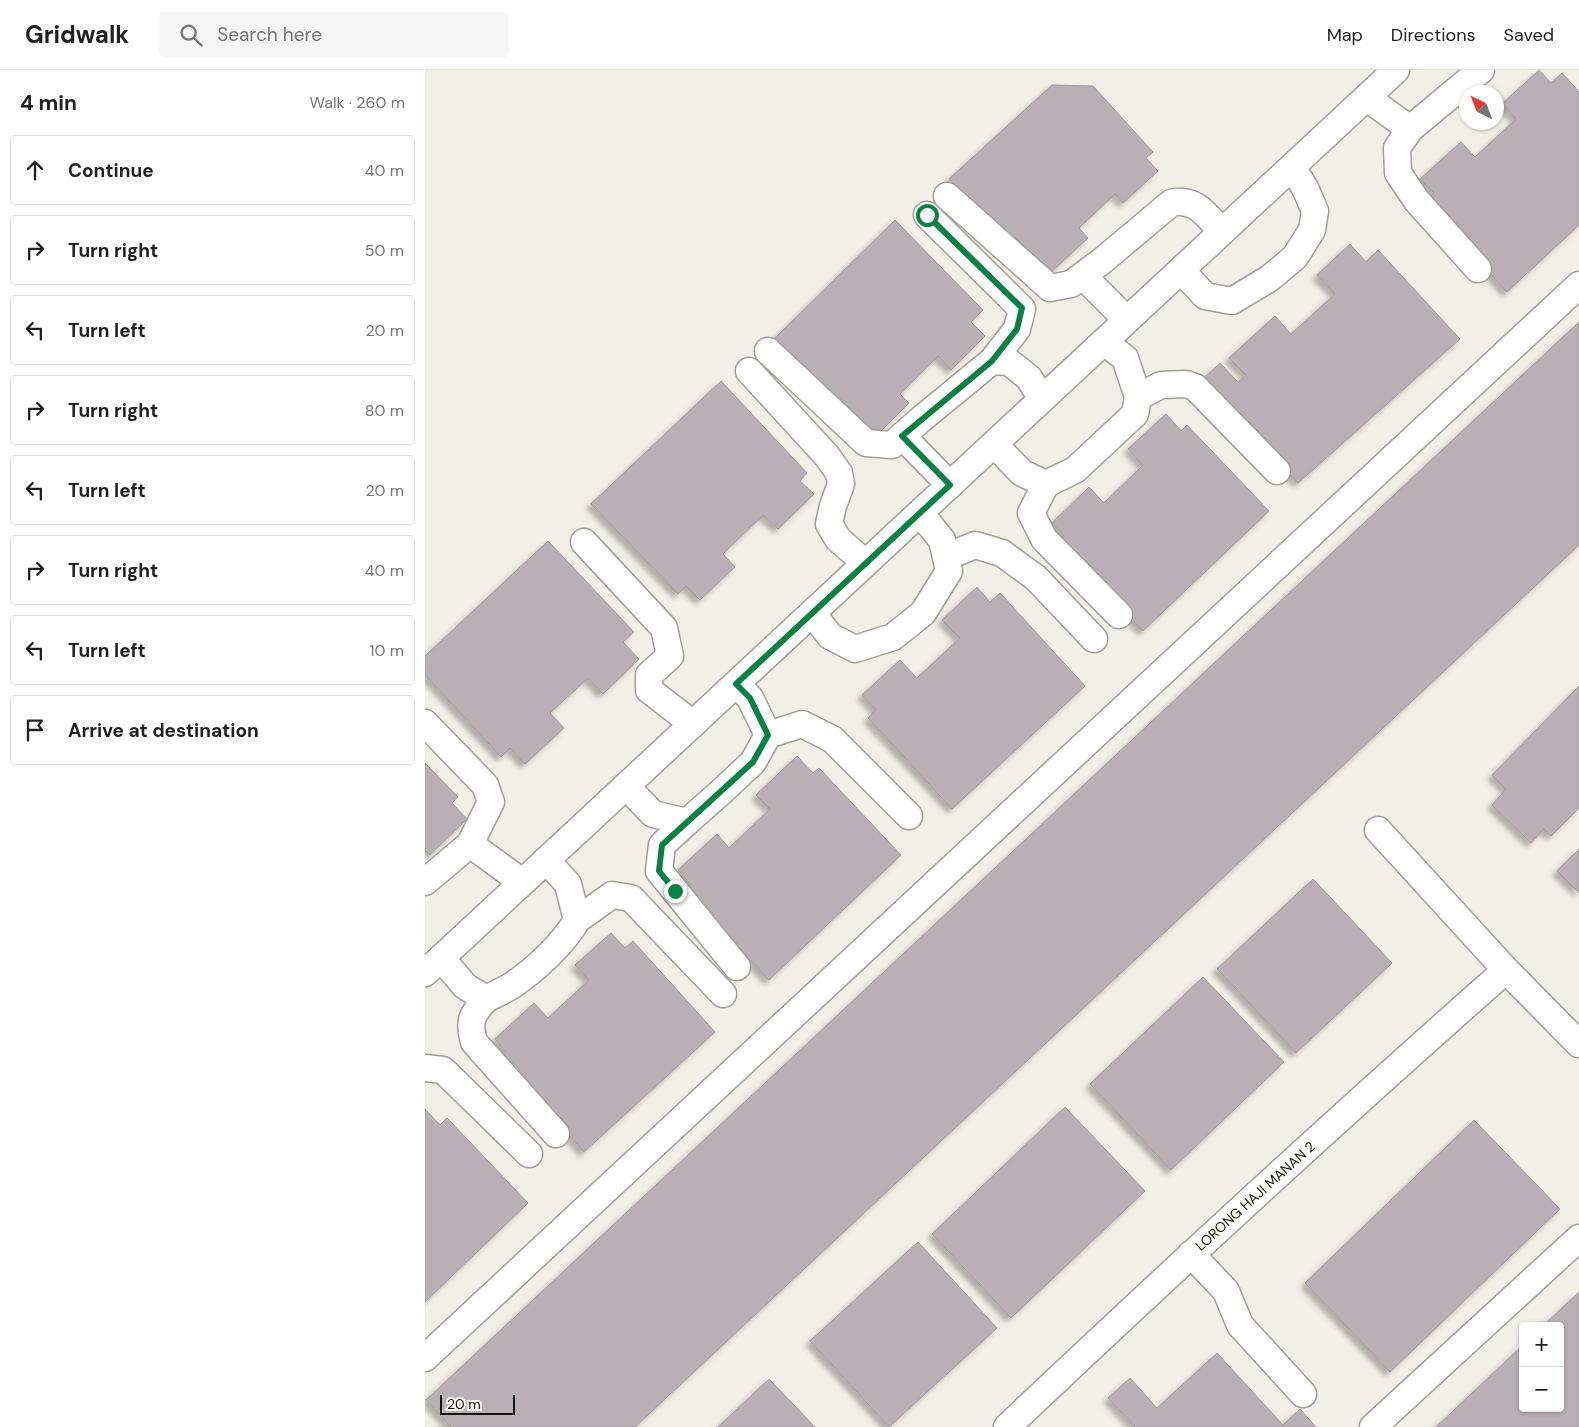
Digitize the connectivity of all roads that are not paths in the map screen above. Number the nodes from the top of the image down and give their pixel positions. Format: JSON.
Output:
{"nodes":[{"id":1,"x":1396,"y":70,"type":"edge"},
{"id":2,"x":1481,"y":70,"type":"edge"},
{"id":3,"x":1367,"y":98,"type":"junction"},
{"id":4,"x":1410,"y":130,"type":"junction"},
{"id":5,"x":1292,"y":167,"type":"junction"},
{"id":6,"x":947,"y":196,"type":"dead end"},
{"id":7,"x":927,"y":215,"type":"dead end"},
{"id":8,"x":1222,"y":232,"type":"junction"},
{"id":9,"x":1477,"y":269,"type":"dead end"},
{"id":10,"x":1181,"y":270,"type":"junction"},
{"id":11,"x":1083,"y":276,"type":"junction"},
{"id":12,"x":1579,"y":285,"type":"edge"},
{"id":13,"x":1127,"y":320,"type":"junction"},
{"id":14,"x":1104,"y":342,"type":"junction"},
{"id":15,"x":768,"y":351,"type":"dead end"},
{"id":16,"x":992,"y":361,"type":"junction"},
{"id":17,"x":749,"y":371,"type":"dead end"},
{"id":18,"x":1138,"y":397,"type":"junction"},
{"id":19,"x":1042,"y":399,"type":"junction"},
{"id":20,"x":902,"y":436,"type":"junction"},
{"id":21,"x":994,"y":444,"type":"junction"},
{"id":22,"x":1277,"y":471,"type":"dead end"},
{"id":23,"x":1047,"y":484,"type":"junction"},
{"id":24,"x":950,"y":485,"type":"junction"},
{"id":25,"x":920,"y":513,"type":"junction"},
{"id":26,"x":584,"y":542,"type":"dead end"},
{"id":27,"x":946,"y":558,"type":"junction"},
{"id":28,"x":865,"y":564,"type":"junction"},
{"id":29,"x":812,"y":613,"type":"junction"},
{"id":30,"x":1119,"y":616,"type":"dead end"},
{"id":31,"x":1094,"y":639,"type":"dead end"},
{"id":32,"x":736,"y":684,"type":"junction"},
{"id":33,"x":425,"y":723,"type":"edge"},
{"id":34,"x":693,"y":724,"type":"junction"},
{"id":35,"x":768,"y":735,"type":"junction"},
{"id":36,"x":626,"y":786,"type":"junction"},
{"id":37,"x":909,"y":816,"type":"dead end"},
{"id":38,"x":687,"y":822,"type":"junction"},
{"id":39,"x":1378,"y":830,"type":"dead end"},
{"id":40,"x":470,"y":844,"type":"junction"},
{"id":41,"x":546,"y":860,"type":"junction"},
{"id":42,"x":425,"y":882,"type":"edge"},
{"id":43,"x":522,"y":882,"type":"junction"},
{"id":44,"x":577,"y":920,"type":"junction"},
{"id":45,"x":430,"y":966,"type":"edge"},
{"id":46,"x":737,"y":967,"type":"dead end"},
{"id":47,"x":1506,"y":970,"type":"junction"},
{"id":48,"x":723,"y":994,"type":"dead end"},
{"id":49,"x":486,"y":999,"type":"junction"},
{"id":50,"x":1579,"y":1044,"type":"edge"},
{"id":51,"x":425,"y":1068,"type":"edge"},
{"id":52,"x":555,"y":1134,"type":"dead end"},
{"id":53,"x":529,"y":1154,"type":"dead end"},
{"id":54,"x":1579,"y":1238,"type":"edge"},
{"id":55,"x":1191,"y":1254,"type":"junction"},
{"id":56,"x":425,"y":1358,"type":"edge"},
{"id":57,"x":1303,"y":1394,"type":"dead end"},
{"id":58,"x":1007,"y":1427,"type":"edge"},
{"id":59,"x":1373,"y":1427,"type":"edge"}],
"edges":[{"from":1,"to":3,"type":"street"},
{"from":2,"to":4,"type":"street"},
{"from":3,"to":4,"type":"street"},
{"from":3,"to":5,"type":"street"},
{"from":4,"to":9,"type":"street"},
{"from":5,"to":8,"type":"street"},
{"from":5,"to":10,"type":"street"},
{"from":6,"to":11,"type":"street"},
{"from":7,"to":16,"type":"street"},
{"from":8,"to":10,"type":"street"},
{"from":8,"to":11,"type":"street"},
{"from":10,"to":13,"type":"street"},
{"from":11,"to":13,"type":"street"},
{"from":12,"to":56,"type":"street"},
{"from":13,"to":14,"type":"street"},
{"from":14,"to":18,"type":"street"},
{"from":14,"to":19,"type":"street"},
{"from":15,"to":20,"type":"street"},
{"from":16,"to":19,"type":"street"},
{"from":16,"to":20,"type":"street"},
{"from":17,"to":28,"type":"street"},
{"from":18,"to":22,"type":"street"},
{"from":18,"to":23,"type":"street"},
{"from":19,"to":21,"type":"street"},
{"from":20,"to":24,"type":"street"},
{"from":21,"to":23,"type":"street"},
{"from":21,"to":24,"type":"street"},
{"from":23,"to":30,"type":"street"},
{"from":24,"to":25,"type":"street"},
{"from":25,"to":27,"type":"street"},
{"from":25,"to":28,"type":"street"},
{"from":26,"to":34,"type":"street"},
{"from":27,"to":29,"type":"street"},
{"from":27,"to":31,"type":"street"},
{"from":28,"to":29,"type":"street"},
{"from":29,"to":32,"type":"street"},
{"from":32,"to":34,"type":"street"},
{"from":32,"to":35,"type":"street"},
{"from":33,"to":40,"type":"street"},
{"from":34,"to":36,"type":"street"},
{"from":35,"to":37,"type":"street"},
{"from":35,"to":38,"type":"street"},
{"from":36,"to":38,"type":"street"},
{"from":36,"to":41,"type":"street"},
{"from":38,"to":46,"type":"street"},
{"from":39,"to":47,"type":"street"},
{"from":40,"to":42,"type":"street"},
{"from":40,"to":43,"type":"street"},
{"from":41,"to":43,"type":"street"},
{"from":41,"to":44,"type":"street"},
{"from":43,"to":45,"type":"street"},
{"from":44,"to":48,"type":"street"},
{"from":44,"to":49,"type":"street"},
{"from":45,"to":49,"type":"street"},
{"from":47,"to":50,"type":"street"},
{"from":47,"to":55,"type":"street","name":"LORONG HAJI MANAN 2"},
{"from":49,"to":52,"type":"street"},
{"from":51,"to":53,"type":"street"},
{"from":54,"to":59,"type":"street"},
{"from":55,"to":57,"type":"street"},
{"from":55,"to":58,"type":"street","name":"LORONG HAJI MANAN 2"}]}
